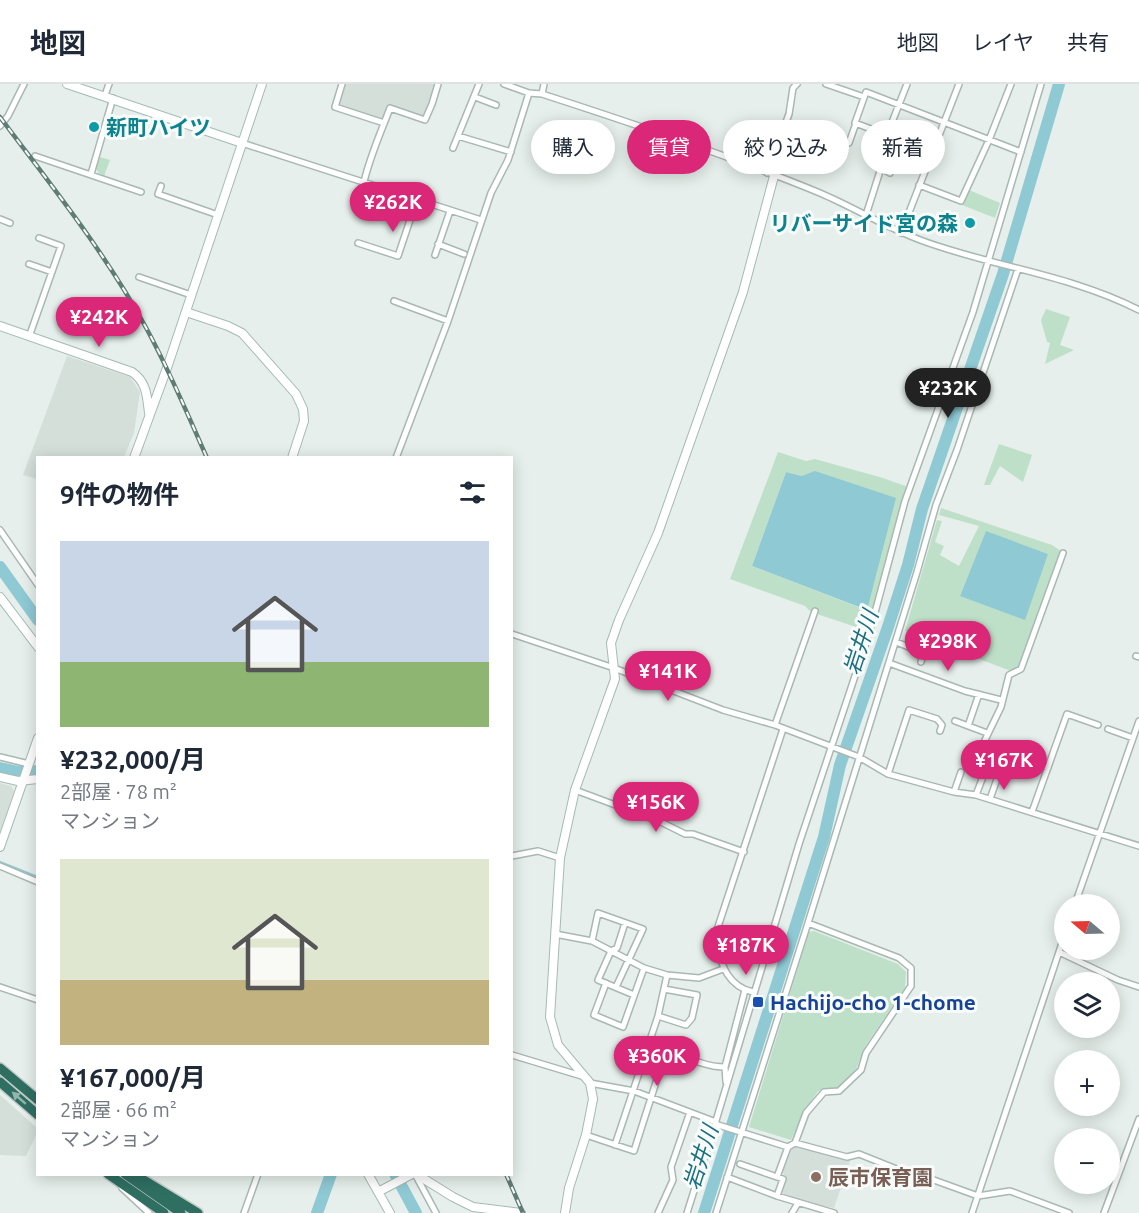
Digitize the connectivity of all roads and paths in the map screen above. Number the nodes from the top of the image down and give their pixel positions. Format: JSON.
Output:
{"nodes":[{"id":1,"x":24,"y":84,"type":"edge"},
{"id":2,"x":67,"y":84,"type":"edge"},
{"id":3,"x":109,"y":84,"type":"edge"},
{"id":4,"x":262,"y":84,"type":"edge"},
{"id":5,"x":342,"y":84,"type":"edge"},
{"id":6,"x":438,"y":84,"type":"edge"},
{"id":7,"x":479,"y":84,"type":"edge"},
{"id":8,"x":504,"y":84,"type":"edge"},
{"id":9,"x":544,"y":84,"type":"edge"},
{"id":10,"x":797,"y":84,"type":"edge"},
{"id":11,"x":829,"y":84,"type":"edge"},
{"id":12,"x":907,"y":84,"type":"edge"},
{"id":13,"x":959,"y":84,"type":"edge"},
{"id":14,"x":1011,"y":84,"type":"edge"},
{"id":15,"x":1041,"y":84,"type":"edge"},
{"id":16,"x":529,"y":93,"type":"junction"},
{"id":17,"x":542,"y":94,"type":"junction"},
{"id":18,"x":109,"y":97,"type":"junction"},
{"id":19,"x":475,"y":97,"type":"junction"},
{"id":20,"x":864,"y":97,"type":"junction"},
{"id":21,"x":496,"y":105,"type":"dead end"},
{"id":22,"x":898,"y":105,"type":"junction"},
{"id":23,"x":787,"y":120,"type":"edge"},
{"id":24,"x":939,"y":120,"type":"edge"},
{"id":25,"x":945,"y":122,"type":"joint"},
{"id":26,"x":384,"y":123,"type":"junction"},
{"id":27,"x":856,"y":123,"type":"junction"},
{"id":28,"x":0,"y":126,"type":"edge"},
{"id":29,"x":458,"y":136,"type":"junction"},
{"id":30,"x":989,"y":140,"type":"junction"},
{"id":31,"x":242,"y":142,"type":"junction"},
{"id":32,"x":849,"y":143,"type":"dead end"},
{"id":33,"x":453,"y":148,"type":"dead end"},
{"id":34,"x":511,"y":152,"type":"junction"},
{"id":35,"x":1021,"y":152,"type":"junction"},
{"id":36,"x":35,"y":156,"type":"dead end"},
{"id":37,"x":723,"y":158,"type":"edge"},
{"id":38,"x":91,"y":174,"type":"junction"},
{"id":39,"x":770,"y":174,"type":"joint"},
{"id":40,"x":879,"y":174,"type":"edge"},
{"id":41,"x":924,"y":174,"type":"edge"},
{"id":42,"x":364,"y":182,"type":"junction"},
{"id":43,"x":920,"y":185,"type":"junction"},
{"id":44,"x":161,"y":186,"type":"dead end"},
{"id":45,"x":141,"y":192,"type":"dead end"},
{"id":46,"x":417,"y":200,"type":"junction"},
{"id":47,"x":450,"y":211,"type":"junction"},
{"id":48,"x":218,"y":215,"type":"junction"},
{"id":49,"x":866,"y":215,"type":"junction"},
{"id":50,"x":0,"y":219,"type":"edge"},
{"id":51,"x":481,"y":220,"type":"junction"},
{"id":52,"x":10,"y":223,"type":"dead end"},
{"id":53,"x":901,"y":233,"type":"junction"},
{"id":54,"x":39,"y":238,"type":"dead end"},
{"id":55,"x":358,"y":243,"type":"dead end"},
{"id":56,"x":438,"y":244,"type":"junction"},
{"id":57,"x":464,"y":254,"type":"dead end"},
{"id":58,"x":435,"y":255,"type":"dead end"},
{"id":59,"x":990,"y":262,"type":"junction"},
{"id":60,"x":29,"y":264,"type":"dead end"},
{"id":61,"x":1016,"y":269,"type":"junction"},
{"id":62,"x":52,"y":272,"type":"junction"},
{"id":63,"x":139,"y":277,"type":"dead end"},
{"id":64,"x":191,"y":295,"type":"junction"},
{"id":65,"x":394,"y":301,"type":"dead end"},
{"id":66,"x":1139,"y":309,"type":"edge"},
{"id":67,"x":186,"y":312,"type":"junction"},
{"id":68,"x":448,"y":321,"type":"junction"},
{"id":69,"x":0,"y":326,"type":"edge"},
{"id":70,"x":29,"y":337,"type":"junction"},
{"id":71,"x":149,"y":414,"type":"junction"},
{"id":72,"x":135,"y":456,"type":"edge"},
{"id":73,"x":293,"y":456,"type":"edge"},
{"id":74,"x":397,"y":456,"type":"edge"},
{"id":75,"x":0,"y":530,"type":"edge"},
{"id":76,"x":1063,"y":553,"type":"dead end"},
{"id":77,"x":36,"y":582,"type":"edge"},
{"id":78,"x":0,"y":597,"type":"edge"},
{"id":79,"x":815,"y":611,"type":"dead end"},
{"id":80,"x":513,"y":634,"type":"edge"},
{"id":81,"x":896,"y":642,"type":"junction"},
{"id":82,"x":36,"y":644,"type":"edge"},
{"id":83,"x":921,"y":662,"type":"dead end"},
{"id":84,"x":889,"y":663,"type":"junction"},
{"id":85,"x":614,"y":668,"type":"junction"},
{"id":86,"x":979,"y":694,"type":"junction"},
{"id":87,"x":1001,"y":700,"type":"junction"},
{"id":88,"x":955,"y":721,"type":"dead end"},
{"id":89,"x":1139,"y":721,"type":"edge"},
{"id":90,"x":775,"y":725,"type":"junction"},
{"id":91,"x":1098,"y":725,"type":"dead end"},
{"id":92,"x":968,"y":726,"type":"junction"},
{"id":93,"x":783,"y":729,"type":"junction"},
{"id":94,"x":1108,"y":729,"type":"dead end"},
{"id":95,"x":940,"y":731,"type":"dead end"},
{"id":96,"x":987,"y":733,"type":"junction"},
{"id":97,"x":1133,"y":738,"type":"junction"},
{"id":98,"x":36,"y":743,"type":"edge"},
{"id":99,"x":834,"y":748,"type":"junction"},
{"id":100,"x":0,"y":757,"type":"edge"},
{"id":101,"x":857,"y":757,"type":"junction"},
{"id":102,"x":28,"y":765,"type":"junction"},
{"id":103,"x":1048,"y":768,"type":"junction"},
{"id":104,"x":961,"y":772,"type":"dead end"},
{"id":105,"x":888,"y":774,"type":"junction"},
{"id":106,"x":984,"y":774,"type":"dead end"},
{"id":107,"x":0,"y":777,"type":"edge"},
{"id":108,"x":24,"y":779,"type":"junction"},
{"id":109,"x":36,"y":779,"type":"edge"},
{"id":110,"x":997,"y":779,"type":"dead end"},
{"id":111,"x":576,"y":790,"type":"junction"},
{"id":112,"x":954,"y":792,"type":"junction"},
{"id":113,"x":976,"y":795,"type":"junction"},
{"id":114,"x":990,"y":799,"type":"junction"},
{"id":115,"x":1032,"y":812,"type":"junction"},
{"id":116,"x":1099,"y":834,"type":"junction"},
{"id":117,"x":1139,"y":846,"type":"edge"},
{"id":118,"x":0,"y":847,"type":"edge"},
{"id":119,"x":744,"y":852,"type":"junction"},
{"id":120,"x":513,"y":856,"type":"edge"},
{"id":121,"x":560,"y":858,"type":"junction"},
{"id":122,"x":0,"y":867,"type":"edge"},
{"id":123,"x":36,"y":881,"type":"edge"},
{"id":124,"x":1078,"y":894,"type":"edge"},
{"id":125,"x":626,"y":922,"type":"junction"},
{"id":126,"x":808,"y":923,"type":"junction"},
{"id":127,"x":555,"y":934,"type":"junction"},
{"id":128,"x":592,"y":941,"type":"junction"},
{"id":129,"x":611,"y":951,"type":"junction"},
{"id":130,"x":629,"y":960,"type":"junction"},
{"id":131,"x":1056,"y":960,"type":"edge"},
{"id":132,"x":1076,"y":960,"type":"edge"},
{"id":133,"x":644,"y":968,"type":"junction"},
{"id":134,"x":723,"y":969,"type":"junction"},
{"id":135,"x":667,"y":975,"type":"junction"},
{"id":136,"x":606,"y":983,"type":"junction"},
{"id":137,"x":0,"y":987,"type":"edge"},
{"id":138,"x":616,"y":987,"type":"junction"},
{"id":139,"x":1139,"y":987,"type":"edge"},
{"id":140,"x":664,"y":989,"type":"junction"},
{"id":141,"x":745,"y":990,"type":"junction"},
{"id":142,"x":753,"y":992,"type":"junction"},
{"id":143,"x":634,"y":995,"type":"junction"},
{"id":144,"x":36,"y":999,"type":"edge"},
{"id":145,"x":658,"y":1016,"type":"junction"},
{"id":146,"x":513,"y":1055,"type":"edge"},
{"id":147,"x":725,"y":1067,"type":"junction"},
{"id":148,"x":0,"y":1068,"type":"edge"},
{"id":149,"x":587,"y":1080,"type":"junction"},
{"id":150,"x":0,"y":1082,"type":"edge"},
{"id":151,"x":726,"y":1087,"type":"junction"},
{"id":152,"x":634,"y":1091,"type":"junction"},
{"id":153,"x":651,"y":1097,"type":"junction"},
{"id":154,"x":36,"y":1098,"type":"edge"},
{"id":155,"x":690,"y":1112,"type":"junction"},
{"id":156,"x":36,"y":1113,"type":"edge"},
{"id":157,"x":1139,"y":1119,"type":"edge"},
{"id":158,"x":716,"y":1123,"type":"junction"},
{"id":159,"x":740,"y":1131,"type":"junction"},
{"id":160,"x":586,"y":1135,"type":"junction"},
{"id":161,"x":795,"y":1143,"type":"junction"},
{"id":162,"x":615,"y":1145,"type":"junction"},
{"id":163,"x":788,"y":1147,"type":"junction"},
{"id":164,"x":740,"y":1164,"type":"dead end"},
{"id":165,"x":109,"y":1176,"type":"edge"},
{"id":166,"x":109,"y":1176,"type":"edge"},
{"id":167,"x":128,"y":1176,"type":"edge"},
{"id":168,"x":137,"y":1176,"type":"edge"},
{"id":169,"x":257,"y":1176,"type":"edge"},
{"id":170,"x":369,"y":1176,"type":"edge"},
{"id":171,"x":410,"y":1176,"type":"edge"},
{"id":172,"x":415,"y":1176,"type":"edge"},
{"id":173,"x":418,"y":1176,"type":"edge"},
{"id":174,"x":727,"y":1177,"type":"junction"},
{"id":175,"x":777,"y":1177,"type":"junction"},
{"id":176,"x":378,"y":1192,"type":"junction"},
{"id":177,"x":777,"y":1196,"type":"junction"},
{"id":178,"x":978,"y":1196,"type":"junction"},
{"id":179,"x":798,"y":1203,"type":"junction"},
{"id":180,"x":566,"y":1212,"type":"edge"},
{"id":181,"x":149,"y":1213,"type":"edge"},
{"id":182,"x":164,"y":1213,"type":"edge"},
{"id":183,"x":181,"y":1213,"type":"edge"},
{"id":184,"x":198,"y":1213,"type":"edge"},
{"id":185,"x":244,"y":1213,"type":"edge"},
{"id":186,"x":390,"y":1213,"type":"edge"},
{"id":187,"x":436,"y":1213,"type":"edge"},
{"id":188,"x":521,"y":1213,"type":"edge"},
{"id":189,"x":658,"y":1213,"type":"edge"},
{"id":190,"x":687,"y":1213,"type":"edge"},
{"id":191,"x":716,"y":1213,"type":"edge"},
{"id":192,"x":792,"y":1213,"type":"edge"},
{"id":193,"x":834,"y":1213,"type":"edge"},
{"id":194,"x":972,"y":1213,"type":"edge"},
{"id":195,"x":1069,"y":1213,"type":"edge"},
{"id":196,"x":1104,"y":1213,"type":"edge"}],
"edges":[{"from":1,"to":28,"type":"street"},
{"from":2,"to":18,"type":"street"},
{"from":3,"to":18,"type":"street"},
{"from":4,"to":31,"type":"street"},
{"from":5,"to":26,"type":"street"},
{"from":6,"to":26,"type":"street"},
{"from":7,"to":19,"type":"street"},
{"from":8,"to":16,"type":"street"},
{"from":9,"to":17,"type":"street"},
{"from":10,"to":23,"type":"street"},
{"from":11,"to":20,"type":"street"},
{"from":12,"to":22,"type":"street"},
{"from":13,"to":25,"type":"street"},
{"from":14,"to":30,"type":"street"},
{"from":15,"to":35,"type":"street"},
{"from":16,"to":17,"type":"street"},
{"from":16,"to":34,"type":"street"},
{"from":17,"to":37,"type":"street"},
{"from":18,"to":31,"type":"street"},
{"from":18,"to":38,"type":"street"},
{"from":19,"to":21,"type":"street"},
{"from":19,"to":29,"type":"street"},
{"from":20,"to":22,"type":"street"},
{"from":20,"to":27,"type":"street"},
{"from":22,"to":24,"type":"street"},
{"from":22,"to":27,"type":"street"},
{"from":25,"to":30,"type":"street"},
{"from":26,"to":42,"type":"street"},
{"from":27,"to":32,"type":"street"},
{"from":29,"to":33,"type":"street"},
{"from":29,"to":34,"type":"street"},
{"from":30,"to":35,"type":"street"},
{"from":30,"to":43,"type":"street"},
{"from":31,"to":42,"type":"street"},
{"from":31,"to":48,"type":"street"},
{"from":34,"to":51,"type":"street"},
{"from":35,"to":59,"type":"street"},
{"from":36,"to":38,"type":"street"},
{"from":38,"to":45,"type":"street"},
{"from":39,"to":49,"type":"street"},
{"from":39,"to":85,"type":"street"},
{"from":40,"to":49,"type":"street"},
{"from":41,"to":43,"type":"street"},
{"from":42,"to":46,"type":"street"},
{"from":43,"to":53,"type":"street"},
{"from":44,"to":48,"type":"street"},
{"from":46,"to":47,"type":"street"},
{"from":46,"to":55,"type":"street"},
{"from":47,"to":51,"type":"street"},
{"from":47,"to":56,"type":"street"},
{"from":48,"to":64,"type":"street"},
{"from":49,"to":53,"type":"street"},
{"from":50,"to":52,"type":"street"},
{"from":51,"to":68,"type":"street"},
{"from":53,"to":59,"type":"street"},
{"from":54,"to":62,"type":"street"},
{"from":56,"to":57,"type":"street"},
{"from":56,"to":58,"type":"street"},
{"from":59,"to":61,"type":"street"},
{"from":59,"to":99,"type":"street"},
{"from":60,"to":62,"type":"street"},
{"from":61,"to":66,"type":"street"},
{"from":61,"to":81,"type":"street"},
{"from":62,"to":70,"type":"street"},
{"from":63,"to":64,"type":"street"},
{"from":64,"to":67,"type":"street"},
{"from":65,"to":68,"type":"street"},
{"from":67,"to":71,"type":"street"},
{"from":67,"to":73,"type":"street"},
{"from":68,"to":74,"type":"street"},
{"from":69,"to":70,"type":"street"},
{"from":70,"to":71,"type":"street"},
{"from":71,"to":72,"type":"street"},
{"from":75,"to":77,"type":"street"},
{"from":76,"to":87,"type":"street"},
{"from":78,"to":82,"type":"street"},
{"from":79,"to":90,"type":"street"},
{"from":80,"to":85,"type":"street"},
{"from":81,"to":83,"type":"street"},
{"from":81,"to":84,"type":"street"},
{"from":84,"to":86,"type":"street"},
{"from":84,"to":101,"type":"street"},
{"from":85,"to":90,"type":"street"},
{"from":85,"to":111,"type":"street"},
{"from":86,"to":87,"type":"street"},
{"from":86,"to":92,"type":"street"},
{"from":87,"to":96,"type":"street"},
{"from":88,"to":92,"type":"street"},
{"from":89,"to":97,"type":"street"},
{"from":90,"to":93,"type":"street"},
{"from":91,"to":103,"type":"street"},
{"from":92,"to":96,"type":"street"},
{"from":93,"to":99,"type":"street"},
{"from":93,"to":119,"type":"street"},
{"from":94,"to":97,"type":"street"},
{"from":95,"to":105,"type":"street"},
{"from":96,"to":103,"type":"street"},
{"from":97,"to":116,"type":"street"},
{"from":98,"to":102,"type":"street"},
{"from":99,"to":101,"type":"street"},
{"from":99,"to":142,"type":"street"},
{"from":100,"to":102,"type":"street"},
{"from":101,"to":105,"type":"street"},
{"from":101,"to":126,"type":"street"},
{"from":102,"to":108,"type":"street"},
{"from":103,"to":115,"type":"street"},
{"from":104,"to":112,"type":"street"},
{"from":105,"to":112,"type":"street"},
{"from":106,"to":113,"type":"street"},
{"from":107,"to":108,"type":"street"},
{"from":108,"to":109,"type":"street"},
{"from":108,"to":118,"type":"street"},
{"from":110,"to":114,"type":"street"},
{"from":111,"to":119,"type":"street"},
{"from":111,"to":121,"type":"street"},
{"from":112,"to":113,"type":"street"},
{"from":113,"to":114,"type":"street"},
{"from":114,"to":115,"type":"street"},
{"from":115,"to":116,"type":"street"},
{"from":116,"to":117,"type":"street"},
{"from":116,"to":124,"type":"street"},
{"from":119,"to":134,"type":"street"},
{"from":120,"to":121,"type":"street"},
{"from":121,"to":127,"type":"street"},
{"from":122,"to":123,"type":"street"},
{"from":125,"to":128,"type":"street"},
{"from":125,"to":129,"type":"street"},
{"from":125,"to":130,"type":"street"},
{"from":126,"to":159,"type":"street"},
{"from":126,"to":161,"type":"street"},
{"from":127,"to":128,"type":"street"},
{"from":127,"to":149,"type":"street"},
{"from":128,"to":129,"type":"street"},
{"from":129,"to":130,"type":"street"},
{"from":129,"to":136,"type":"street"},
{"from":130,"to":133,"type":"street"},
{"from":130,"to":138,"type":"street"},
{"from":131,"to":178,"type":"street"},
{"from":132,"to":139,"type":"street"},
{"from":133,"to":135,"type":"street"},
{"from":133,"to":143,"type":"street"},
{"from":134,"to":135,"type":"street"},
{"from":134,"to":141,"type":"street"},
{"from":135,"to":140,"type":"street"},
{"from":136,"to":138,"type":"street"},
{"from":136,"to":143,"type":"street"},
{"from":137,"to":144,"type":"street"},
{"from":138,"to":143,"type":"street"},
{"from":140,"to":145,"type":"street"},
{"from":140,"to":145,"type":"street"},
{"from":141,"to":142,"type":"street"},
{"from":141,"to":147,"type":"street"},
{"from":142,"to":151,"type":"street"},
{"from":145,"to":152,"type":"street"},
{"from":146,"to":149,"type":"street"},
{"from":147,"to":151,"type":"street"},
{"from":147,"to":153,"type":"street"},
{"from":148,"to":154,"type":"highway"},
{"from":149,"to":152,"type":"street"},
{"from":149,"to":160,"type":"street"},
{"from":156,"to":150,"type":"highway","one_way":true},
{"from":151,"to":158,"type":"street"},
{"from":152,"to":153,"type":"street"},
{"from":152,"to":162,"type":"street"},
{"from":153,"to":155,"type":"street"},
{"from":153,"to":162,"type":"street"},
{"from":155,"to":158,"type":"street"},
{"from":155,"to":189,"type":"street"},
{"from":157,"to":196,"type":"street"},
{"from":158,"to":159,"type":"street"},
{"from":158,"to":190,"type":"street"},
{"from":159,"to":163,"type":"street"},
{"from":159,"to":174,"type":"street"},
{"from":160,"to":162,"type":"street"},
{"from":160,"to":180,"type":"street"},
{"from":161,"to":163,"type":"street"},
{"from":161,"to":178,"type":"street"},
{"from":163,"to":175,"type":"street"},
{"from":164,"to":175,"type":"street"},
{"from":165,"to":181,"type":"street"},
{"from":166,"to":182,"type":"highway"},
{"from":167,"to":183,"type":"highway"},
{"from":168,"to":184,"type":"highway"},
{"from":169,"to":185,"type":"street"},
{"from":170,"to":176,"type":"street"},
{"from":171,"to":176,"type":"street"},
{"from":172,"to":187,"type":"street"},
{"from":173,"to":188,"type":"street"},
{"from":174,"to":177,"type":"street"},
{"from":174,"to":191,"type":"street"},
{"from":175,"to":177,"type":"street"},
{"from":176,"to":186,"type":"street"},
{"from":177,"to":179,"type":"street"},
{"from":178,"to":194,"type":"street"},
{"from":178,"to":195,"type":"street"},
{"from":179,"to":192,"type":"street"},
{"from":179,"to":193,"type":"street"}]}
